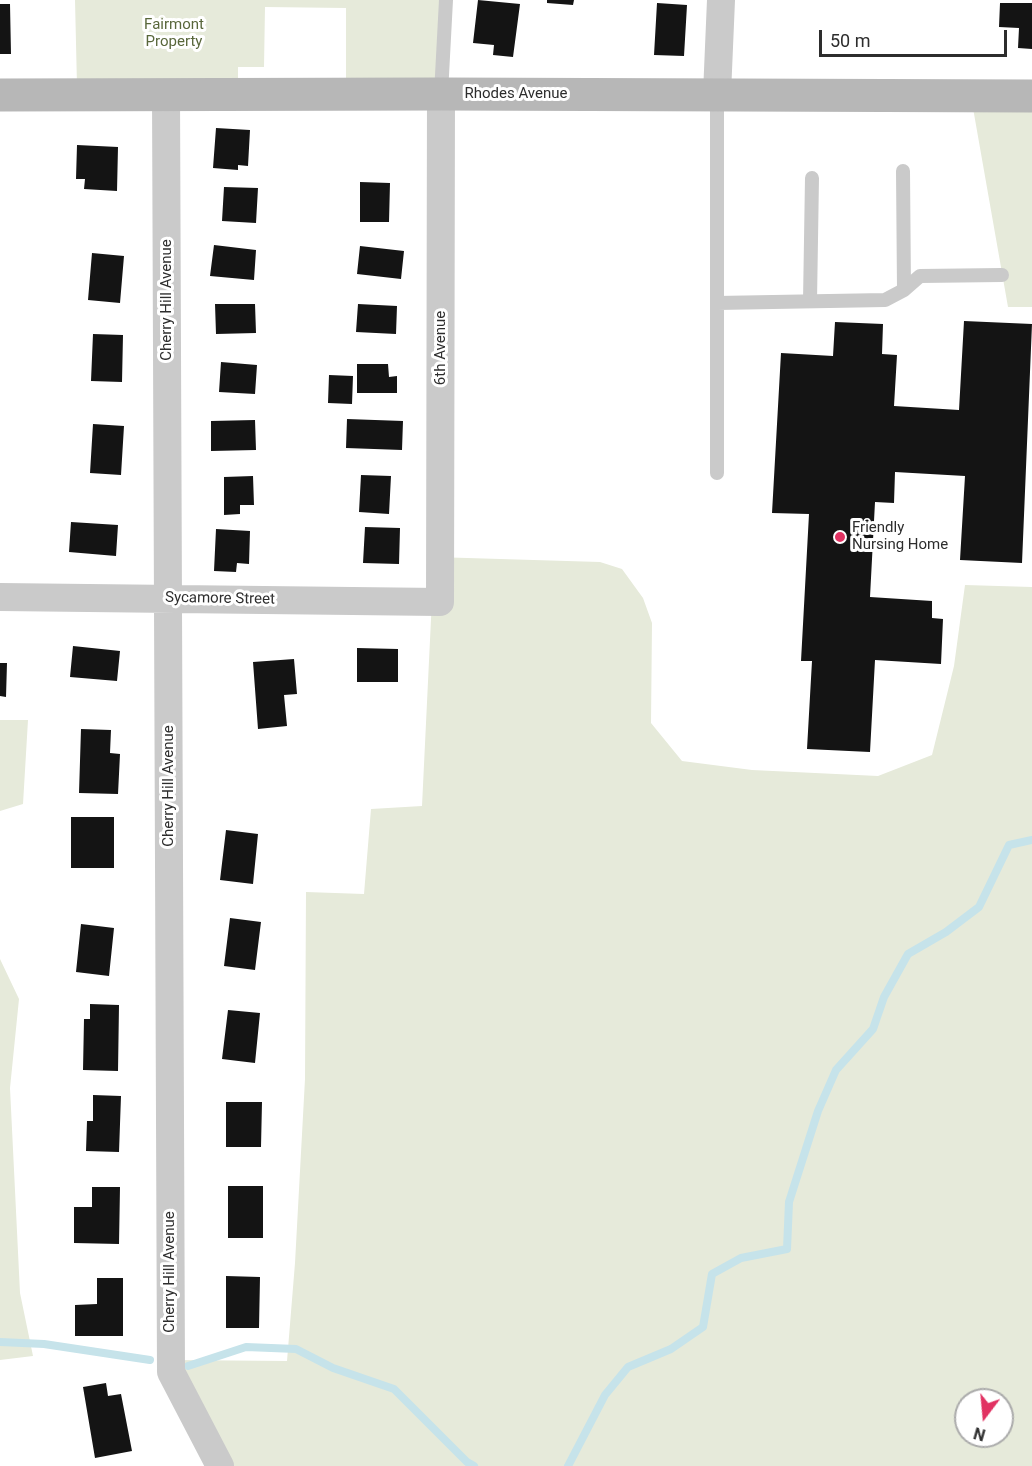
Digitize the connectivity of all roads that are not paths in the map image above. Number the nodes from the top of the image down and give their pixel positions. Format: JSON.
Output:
{"nodes":[{"id":1,"x":446,"y":0,"type":"edge"},
{"id":2,"x":721,"y":0,"type":"edge"},
{"id":3,"x":441,"y":94,"type":"junction"},
{"id":4,"x":717,"y":94,"type":"junction"},
{"id":5,"x":0,"y":95,"type":"edge"},
{"id":6,"x":166,"y":95,"type":"junction"},
{"id":7,"x":1032,"y":96,"type":"edge"},
{"id":8,"x":903,"y":171,"type":"dead end"},
{"id":9,"x":812,"y":178,"type":"dead end"},
{"id":10,"x":1002,"y":275,"type":"dead end"},
{"id":11,"x":904,"y":290,"type":"junction"},
{"id":12,"x":810,"y":302,"type":"junction"},
{"id":13,"x":717,"y":303,"type":"junction"},
{"id":14,"x":717,"y":473,"type":"dead end"},
{"id":15,"x":0,"y":597,"type":"edge"},
{"id":16,"x":168,"y":598,"type":"junction"},
{"id":17,"x":440,"y":602,"type":"joint"},
{"id":18,"x":220,"y":1466,"type":"edge"}],
"edges":[{"from":1,"to":3,"type":"lane"},
{"from":2,"to":4,"type":"street"},
{"from":3,"to":4,"type":"street","name":"Rhodes Avenue"},
{"from":3,"to":6,"type":"street","name":"Rhodes Avenue"},
{"from":3,"to":17,"type":"street","name":"6th Avenue"},
{"from":4,"to":7,"type":"street","name":"Rhodes Avenue"},
{"from":4,"to":13,"type":"lane"},
{"from":5,"to":6,"type":"street","name":"Rhodes Avenue"},
{"from":6,"to":16,"type":"street","name":"Cherry Hill Avenue"},
{"from":8,"to":11,"type":"lane"},
{"from":9,"to":12,"type":"lane"},
{"from":10,"to":11,"type":"lane"},
{"from":11,"to":12,"type":"lane"},
{"from":12,"to":13,"type":"lane"},
{"from":13,"to":14,"type":"lane"},
{"from":15,"to":16,"type":"street","name":"Sycamore Street"},
{"from":16,"to":17,"type":"street","name":"Sycamore Street"},
{"from":16,"to":18,"type":"street","name":"Cherry Hill Avenue"}]}
